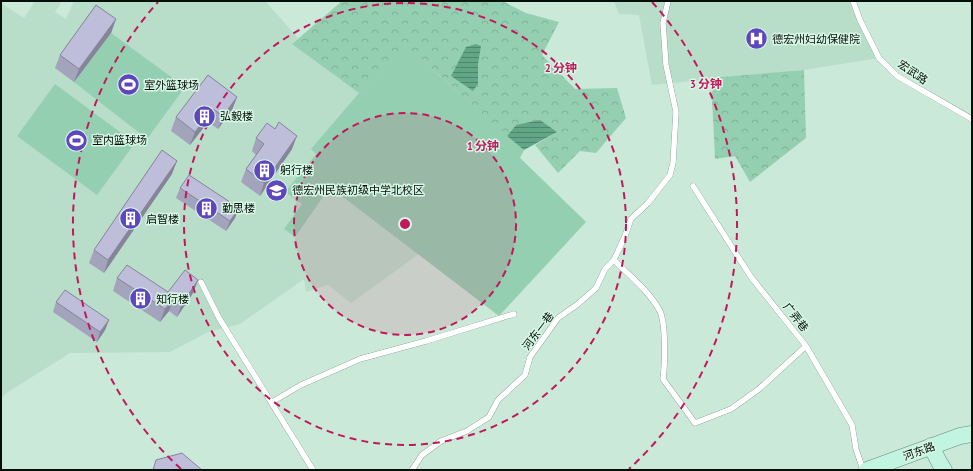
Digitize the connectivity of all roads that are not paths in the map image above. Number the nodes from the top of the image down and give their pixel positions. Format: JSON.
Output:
{"nodes":[{"id":1,"x":668,"y":1,"type":"edge"},
{"id":2,"x":853,"y":1,"type":"edge"},
{"id":3,"x":972,"y":119,"type":"edge"},
{"id":4,"x":693,"y":186,"type":"dead end"},
{"id":5,"x":614,"y":260,"type":"junction"},
{"id":6,"x":201,"y":282,"type":"dead end"},
{"id":7,"x":514,"y":314,"type":"dead end"},
{"id":8,"x":806,"y":346,"type":"junction"},
{"id":9,"x":272,"y":402,"type":"junction"},
{"id":10,"x":972,"y":434,"type":"edge"},
{"id":11,"x":927,"y":448,"type":"junction"},
{"id":12,"x":313,"y":470,"type":"edge"},
{"id":13,"x":412,"y":470,"type":"edge"},
{"id":14,"x":863,"y":470,"type":"edge"},
{"id":15,"x":867,"y":470,"type":"edge"},
{"id":16,"x":932,"y":470,"type":"edge"},
{"id":17,"x":944,"y":470,"type":"edge"}],
"edges":[{"from":1,"to":5,"type":"lane","name":"河东一巷"},
{"from":2,"to":3,"type":"lane","name":"宏武路"},
{"from":4,"to":8,"type":"lane","name":"广弄巷"},
{"from":5,"to":8,"type":"lane"},
{"from":5,"to":13,"type":"lane","name":"河东一巷"},
{"from":6,"to":9,"type":"lane"},
{"from":7,"to":9,"type":"lane"},
{"from":8,"to":14,"type":"lane","name":"广弄巷"},
{"from":9,"to":12,"type":"lane"},
{"from":10,"to":11,"type":"main road","name":"河东路"},
{"from":11,"to":15,"type":"main road","name":"河东路"},
{"from":11,"to":16,"type":"main road"},
{"from":11,"to":17,"type":"main road"}]}
